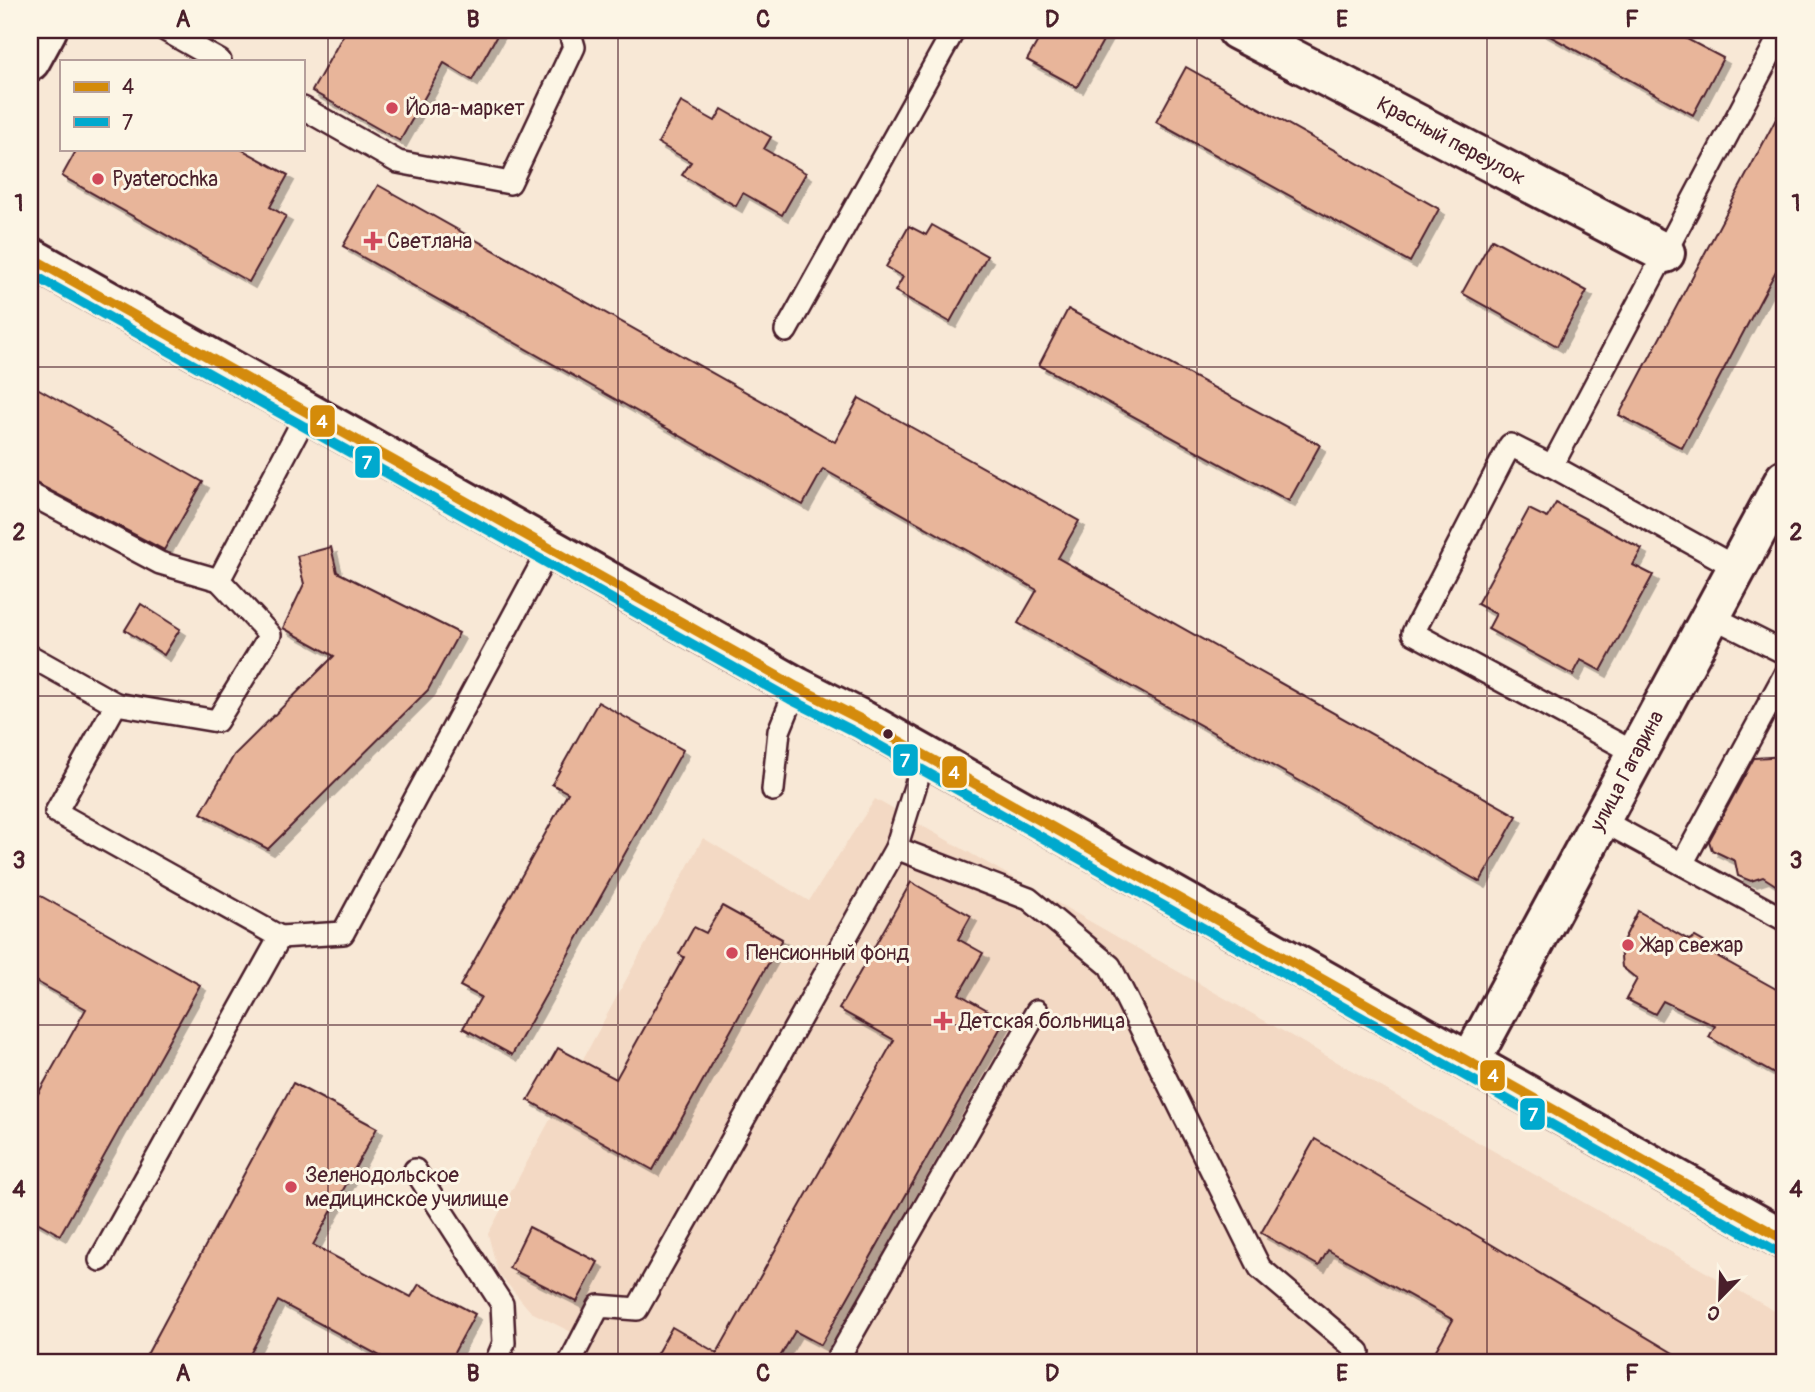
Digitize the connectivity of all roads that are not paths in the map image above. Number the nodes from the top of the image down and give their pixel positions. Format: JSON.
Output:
{"nodes":[{"id":1,"x":47,"y":30,"type":"edge"},
{"id":2,"x":165,"y":30,"type":"edge"},
{"id":3,"x":569,"y":30,"type":"edge"},
{"id":4,"x":954,"y":30,"type":"edge"},
{"id":5,"x":1237,"y":30,"type":"edge"},
{"id":6,"x":1783,"y":30,"type":"edge"},
{"id":7,"x":218,"y":60,"type":"edge"},
{"id":8,"x":30,"y":61,"type":"edge"},
{"id":9,"x":304,"y":109,"type":"edge"},
{"id":10,"x":1665,"y":253,"type":"junction"},
{"id":11,"x":30,"y":257,"type":"edge"},
{"id":12,"x":786,"y":331,"type":"dead end"},
{"id":13,"x":307,"y":413,"type":"junction"},
{"id":14,"x":1552,"y":466,"type":"junction"},
{"id":15,"x":1785,"y":479,"type":"edge"},
{"id":16,"x":30,"y":494,"type":"edge"},
{"id":17,"x":550,"y":548,"type":"junction"},
{"id":18,"x":1737,"y":568,"type":"junction"},
{"id":19,"x":219,"y":580,"type":"junction"},
{"id":20,"x":1711,"y":616,"type":"junction"},
{"id":21,"x":1785,"y":653,"type":"edge"},
{"id":22,"x":30,"y":656,"type":"edge"},
{"id":23,"x":1785,"y":674,"type":"edge"},
{"id":24,"x":797,"y":687,"type":"junction"},
{"id":25,"x":116,"y":704,"type":"junction"},
{"id":26,"x":1637,"y":754,"type":"junction"},
{"id":27,"x":925,"y":755,"type":"junction"},
{"id":28,"x":773,"y":790,"type":"dead end"},
{"id":29,"x":1601,"y":820,"type":"junction"},
{"id":30,"x":896,"y":848,"type":"junction"},
{"id":31,"x":1682,"y":864,"type":"junction"},
{"id":32,"x":1785,"y":920,"type":"edge"},
{"id":33,"x":280,"y":937,"type":"junction"},
{"id":34,"x":1037,"y":1011,"type":"dead end"},
{"id":35,"x":1470,"y":1062,"type":"junction"},
{"id":36,"x":415,"y":1170,"type":"dead end"},
{"id":37,"x":1785,"y":1241,"type":"edge"},
{"id":38,"x":100,"y":1260,"type":"dead end"},
{"id":39,"x":496,"y":1362,"type":"edge"},
{"id":40,"x":570,"y":1362,"type":"edge"},
{"id":41,"x":836,"y":1362,"type":"edge"},
{"id":42,"x":1353,"y":1362,"type":"edge"}],
"edges":[{"from":1,"to":8,"type":"street"},
{"from":2,"to":7,"type":"lane"},
{"from":3,"to":9,"type":"lane"},
{"from":4,"to":12,"type":"lane"},
{"from":5,"to":10,"type":"street","name":"Красный переулок"},
{"from":6,"to":10,"type":"lane"},
{"from":10,"to":14,"type":"lane"},
{"from":11,"to":13,"type":"street"},
{"from":13,"to":17,"type":"street"},
{"from":13,"to":19,"type":"lane"},
{"from":14,"to":18,"type":"lane"},
{"from":14,"to":26,"type":"lane"},
{"from":15,"to":18,"type":"street","name":"улица Гагарина"},
{"from":16,"to":19,"type":"lane"},
{"from":17,"to":24,"type":"street"},
{"from":17,"to":33,"type":"lane"},
{"from":18,"to":20,"type":"street","name":"улица Гагарина"},
{"from":19,"to":25,"type":"lane"},
{"from":20,"to":21,"type":"lane"},
{"from":20,"to":26,"type":"street","name":"улица Гагарина"},
{"from":22,"to":25,"type":"lane"},
{"from":23,"to":31,"type":"lane"},
{"from":24,"to":27,"type":"street"},
{"from":24,"to":28,"type":"lane"},
{"from":25,"to":33,"type":"lane"},
{"from":26,"to":29,"type":"street","name":"улица Гагарина"},
{"from":27,"to":30,"type":"lane"},
{"from":27,"to":35,"type":"street"},
{"from":29,"to":31,"type":"lane"},
{"from":29,"to":35,"type":"street","name":"улица Гагарина"},
{"from":30,"to":40,"type":"lane"},
{"from":30,"to":42,"type":"lane"},
{"from":31,"to":32,"type":"lane"},
{"from":33,"to":38,"type":"lane"},
{"from":34,"to":41,"type":"lane"},
{"from":35,"to":37,"type":"street"},
{"from":36,"to":39,"type":"lane"}]}
